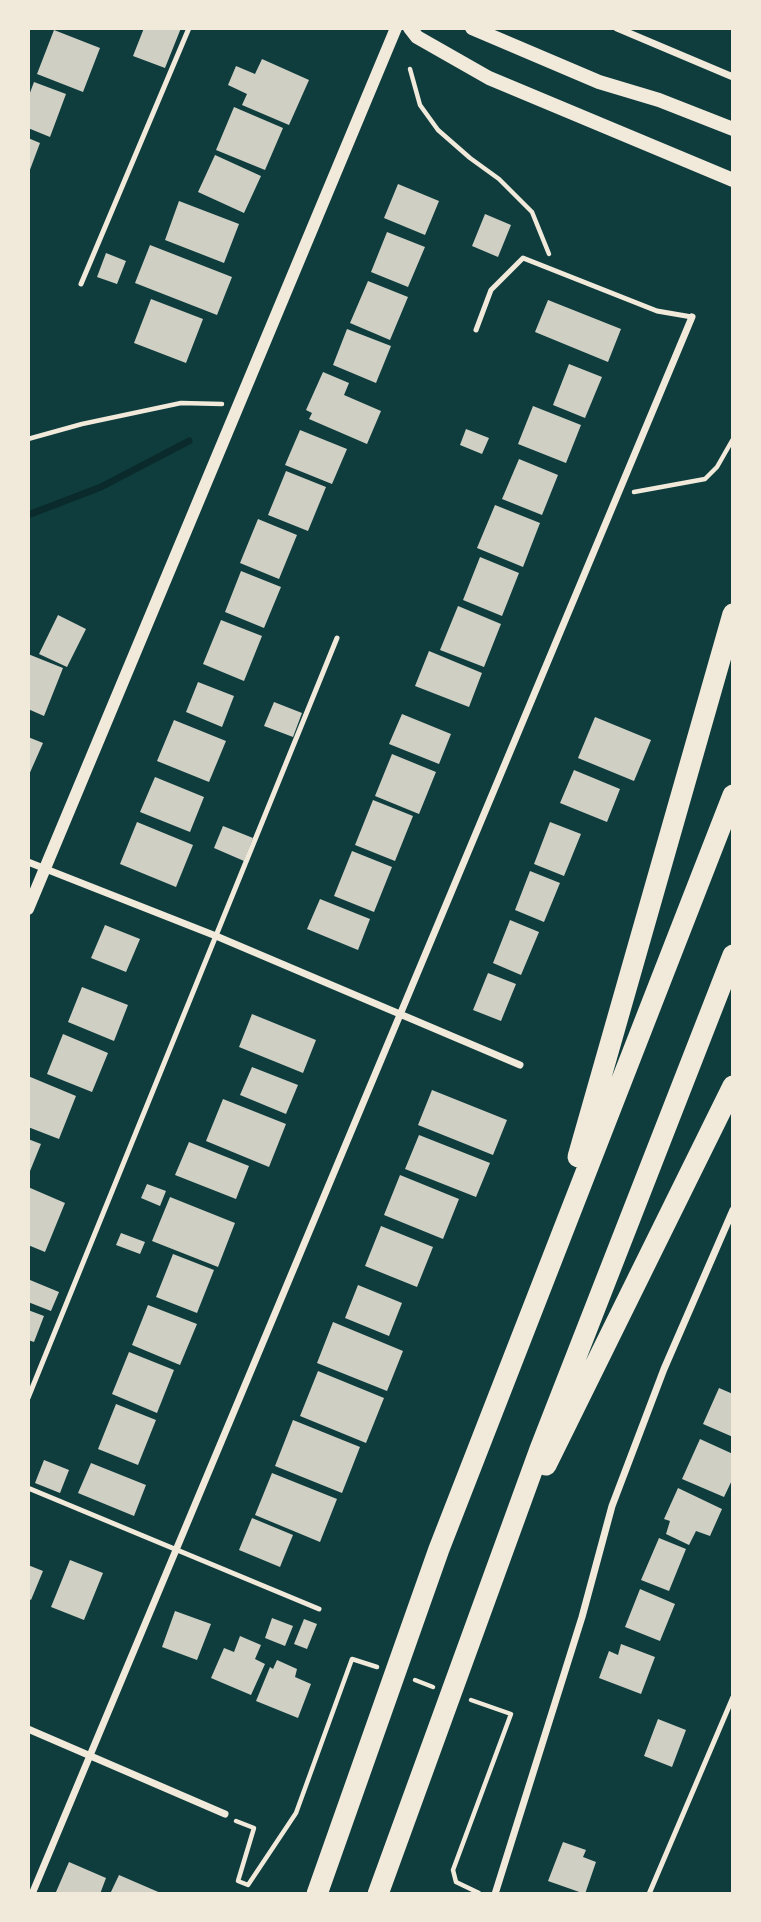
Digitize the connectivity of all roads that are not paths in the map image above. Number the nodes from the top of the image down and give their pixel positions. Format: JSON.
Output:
{"nodes":[{"id":1,"x":189,"y":28,"type":"edge"},
{"id":2,"x":396,"y":28,"type":"edge"},
{"id":3,"x":410,"y":28,"type":"edge"},
{"id":4,"x":472,"y":28,"type":"edge"},
{"id":5,"x":617,"y":28,"type":"edge"},
{"id":6,"x":733,"y":77,"type":"edge"},
{"id":7,"x":733,"y":129,"type":"edge"},
{"id":8,"x":733,"y":180,"type":"edge"},
{"id":9,"x":81,"y":284,"type":"dead end"},
{"id":10,"x":692,"y":317,"type":"joint"},
{"id":11,"x":476,"y":330,"type":"dead end"},
{"id":12,"x":733,"y":614,"type":"edge"},
{"id":13,"x":337,"y":638,"type":"dead end"},
{"id":14,"x":733,"y":794,"type":"edge"},
{"id":15,"x":28,"y":862,"type":"edge"},
{"id":16,"x":45,"y":869,"type":"junction"},
{"id":17,"x":28,"y":909,"type":"edge"},
{"id":18,"x":216,"y":936,"type":"junction"},
{"id":19,"x":733,"y":955,"type":"edge"},
{"id":20,"x":400,"y":1014,"type":"junction"},
{"id":21,"x":520,"y":1065,"type":"dead end"},
{"id":22,"x":733,"y":1086,"type":"edge"},
{"id":23,"x":733,"y":1210,"type":"edge"},
{"id":24,"x":538,"y":1291,"type":"junction"},
{"id":25,"x":28,"y":1398,"type":"edge"},
{"id":26,"x":28,"y":1488,"type":"edge"},
{"id":27,"x":176,"y":1549,"type":"junction"},
{"id":28,"x":495,"y":1571,"type":"junction"},
{"id":29,"x":319,"y":1609,"type":"dead end"},
{"id":30,"x":733,"y":1697,"type":"edge"},
{"id":31,"x":28,"y":1729,"type":"edge"},
{"id":32,"x":90,"y":1756,"type":"junction"},
{"id":33,"x":225,"y":1814,"type":"dead end"},
{"id":34,"x":32,"y":1894,"type":"edge"},
{"id":35,"x":317,"y":1894,"type":"edge"},
{"id":36,"x":378,"y":1894,"type":"edge"},
{"id":37,"x":495,"y":1894,"type":"edge"},
{"id":38,"x":649,"y":1894,"type":"edge"}],
"edges":[{"from":1,"to":9,"type":"lane"},
{"from":2,"to":16,"type":"street"},
{"from":3,"to":8,"type":"main road"},
{"from":4,"to":7,"type":"main road"},
{"from":5,"to":6,"type":"street"},
{"from":10,"to":11,"type":"lane"},
{"from":10,"to":20,"type":"street"},
{"from":12,"to":24,"type":"highway"},
{"from":13,"to":18,"type":"lane"},
{"from":14,"to":24,"type":"highway"},
{"from":15,"to":16,"type":"street"},
{"from":16,"to":17,"type":"street"},
{"from":16,"to":18,"type":"street"},
{"from":18,"to":20,"type":"street"},
{"from":18,"to":25,"type":"lane"},
{"from":19,"to":28,"type":"highway"},
{"from":20,"to":21,"type":"street"},
{"from":20,"to":27,"type":"street"},
{"from":22,"to":28,"type":"highway"},
{"from":23,"to":37,"type":"street"},
{"from":24,"to":35,"type":"highway"},
{"from":26,"to":27,"type":"lane"},
{"from":27,"to":29,"type":"lane"},
{"from":27,"to":32,"type":"street"},
{"from":28,"to":36,"type":"highway"},
{"from":30,"to":38,"type":"lane"},
{"from":31,"to":32,"type":"street"},
{"from":32,"to":33,"type":"street"},
{"from":32,"to":34,"type":"street"}]}
